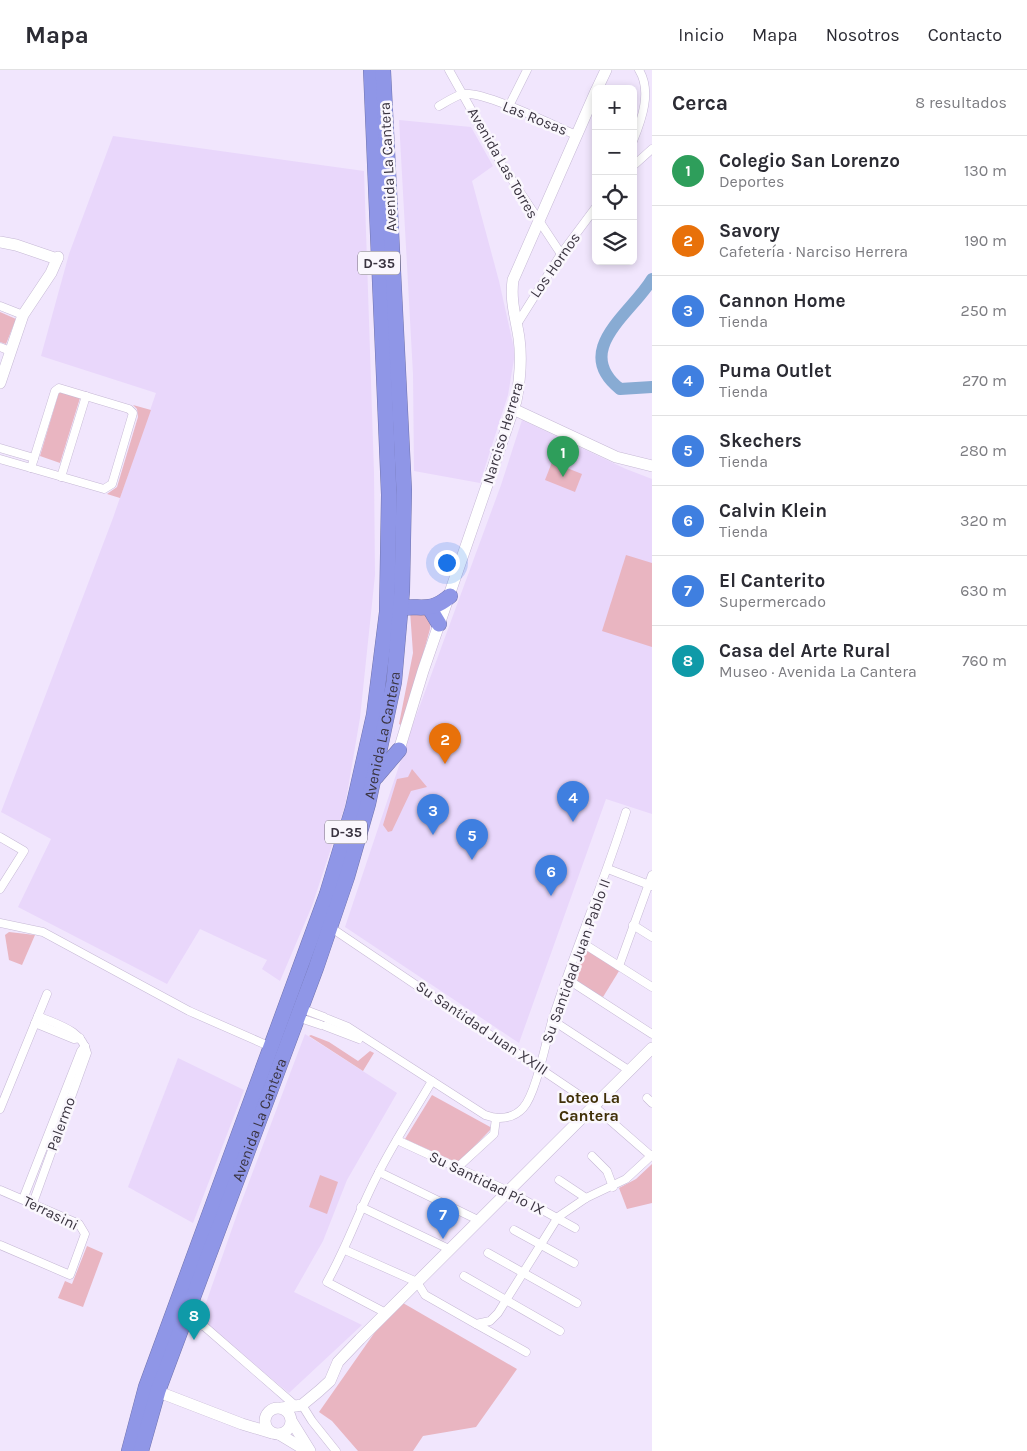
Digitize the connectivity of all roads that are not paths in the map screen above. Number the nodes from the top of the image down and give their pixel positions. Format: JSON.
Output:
{"nodes":[{"id":1,"x":370,"y":70,"type":"edge"},
{"id":2,"x":383,"y":70,"type":"edge"},
{"id":3,"x":449,"y":70,"type":"edge"},
{"id":4,"x":527,"y":70,"type":"edge"},
{"id":5,"x":606,"y":70,"type":"edge"},
{"id":6,"x":639,"y":70,"type":"edge"},
{"id":7,"x":598,"y":85,"type":"edge"},
{"id":8,"x":463,"y":94,"type":"junction"},
{"id":9,"x":592,"y":99,"type":"edge"},
{"id":10,"x":438,"y":106,"type":"dead end"},
{"id":11,"x":509,"y":106,"type":"junction"},
{"id":12,"x":637,"y":130,"type":"edge"},
{"id":13,"x":576,"y":135,"type":"junction"},
{"id":14,"x":652,"y":149,"type":"edge"},
{"id":15,"x":637,"y":162,"type":"edge"},
{"id":16,"x":592,"y":212,"type":"edge"},
{"id":17,"x":538,"y":222,"type":"junction"},
{"id":18,"x":0,"y":242,"type":"edge"},
{"id":19,"x":561,"y":254,"type":"junction"},
{"id":20,"x":0,"y":306,"type":"edge"},
{"id":21,"x":23,"y":315,"type":"junction"},
{"id":22,"x":517,"y":324,"type":"junction"},
{"id":23,"x":5,"y":349,"type":"edge"},
{"id":24,"x":0,"y":382,"type":"edge"},
{"id":25,"x":86,"y":396,"type":"junction"},
{"id":26,"x":514,"y":409,"type":"junction"},
{"id":27,"x":0,"y":448,"type":"edge"},
{"id":28,"x":0,"y":458,"type":"edge"},
{"id":29,"x":34,"y":458,"type":"junction"},
{"id":30,"x":652,"y":466,"type":"edge"},
{"id":31,"x":31,"y":468,"type":"junction"},
{"id":32,"x":61,"y":477,"type":"junction"},
{"id":33,"x":450,"y":596,"type":"junction"},
{"id":34,"x":430,"y":609,"type":"junction"},
{"id":35,"x":394,"y":610,"type":"junction"},
{"id":36,"x":439,"y":624,"type":"junction"},
{"id":37,"x":374,"y":749,"type":"junction"},
{"id":38,"x":399,"y":750,"type":"junction"},
{"id":39,"x":374,"y":780,"type":"junction"},
{"id":40,"x":626,"y":812,"type":"dead end"},
{"id":41,"x":0,"y":837,"type":"edge"},
{"id":42,"x":608,"y":870,"type":"junction"},
{"id":43,"x":652,"y":874,"type":"edge"},
{"id":44,"x":650,"y":885,"type":"edge"},
{"id":45,"x":0,"y":889,"type":"edge"},
{"id":46,"x":0,"y":923,"type":"edge"},
{"id":47,"x":633,"y":925,"type":"junction"},
{"id":48,"x":330,"y":927,"type":"junction"},
{"id":49,"x":652,"y":937,"type":"edge"},
{"id":50,"x":581,"y":942,"type":"junction"},
{"id":51,"x":619,"y":966,"type":"junction"},
{"id":52,"x":567,"y":980,"type":"junction"},
{"id":53,"x":652,"y":987,"type":"edge"},
{"id":54,"x":47,"y":994,"type":"dead end"},
{"id":55,"x":292,"y":1010,"type":"junction"},
{"id":56,"x":37,"y":1020,"type":"junction"},
{"id":57,"x":552,"y":1020,"type":"junction"},
{"id":58,"x":652,"y":1034,"type":"edge"},
{"id":59,"x":86,"y":1046,"type":"junction"},
{"id":60,"x":272,"y":1047,"type":"junction"},
{"id":61,"x":652,"y":1048,"type":"edge"},
{"id":62,"x":539,"y":1066,"type":"junction"},
{"id":63,"x":630,"y":1070,"type":"junction"},
{"id":64,"x":432,"y":1081,"type":"junction"},
{"id":65,"x":594,"y":1105,"type":"junction"},
{"id":66,"x":0,"y":1109,"type":"edge"},
{"id":67,"x":496,"y":1118,"type":"junction"},
{"id":68,"x":397,"y":1140,"type":"junction"},
{"id":69,"x":592,"y":1156,"type":"dead end"},
{"id":70,"x":651,"y":1156,"type":"edge"},
{"id":71,"x":458,"y":1167,"type":"junction"},
{"id":72,"x":378,"y":1172,"type":"junction"},
{"id":73,"x":559,"y":1180,"type":"dead end"},
{"id":74,"x":613,"y":1187,"type":"junction"},
{"id":75,"x":0,"y":1190,"type":"edge"},
{"id":76,"x":508,"y":1191,"type":"junction"},
{"id":77,"x":586,"y":1198,"type":"junction"},
{"id":78,"x":23,"y":1199,"type":"junction"},
{"id":79,"x":33,"y":1203,"type":"junction"},
{"id":80,"x":361,"y":1207,"type":"junction"},
{"id":81,"x":558,"y":1217,"type":"junction"},
{"id":82,"x":478,"y":1220,"type":"junction"},
{"id":83,"x":575,"y":1228,"type":"dead end"},
{"id":84,"x":514,"y":1230,"type":"dead end"},
{"id":85,"x":541,"y":1244,"type":"junction"},
{"id":86,"x":0,"y":1245,"type":"edge"},
{"id":87,"x":449,"y":1249,"type":"junction"},
{"id":88,"x":345,"y":1250,"type":"junction"},
{"id":89,"x":488,"y":1253,"type":"dead end"},
{"id":90,"x":574,"y":1262,"type":"dead end"},
{"id":91,"x":524,"y":1273,"type":"junction"},
{"id":92,"x":464,"y":1276,"type":"dead end"},
{"id":93,"x":417,"y":1282,"type":"junction"},
{"id":94,"x":506,"y":1300,"type":"junction"},
{"id":95,"x":577,"y":1303,"type":"dead end"},
{"id":96,"x":386,"y":1313,"type":"junction"},
{"id":97,"x":186,"y":1316,"type":"junction"},
{"id":98,"x":476,"y":1324,"type":"junction"},
{"id":99,"x":560,"y":1331,"type":"dead end"},
{"id":100,"x":526,"y":1352,"type":"dead end"},
{"id":101,"x":152,"y":1389,"type":"junction"},
{"id":102,"x":269,"y":1412,"type":"junction"},
{"id":103,"x":295,"y":1413,"type":"junction"},
{"id":104,"x":229,"y":1417,"type":"junction"},
{"id":105,"x":275,"y":1434,"type":"junction"},
{"id":106,"x":129,"y":1451,"type":"edge"},
{"id":107,"x":141,"y":1451,"type":"edge"},
{"id":108,"x":309,"y":1451,"type":"edge"},
{"id":109,"x":336,"y":1451,"type":"edge"}],
"edges":[{"from":1,"to":35,"type":"highway","name":"Avenida La Cantera","number":"D-35"},
{"from":2,"to":35,"type":"highway","name":"Avenida La Cantera","number":"D-35"},
{"from":3,"to":8,"type":"street","name":"Avenida Las Torres"},
{"from":4,"to":11,"type":"street"},
{"from":5,"to":7,"type":"street","name":"Narciso Herrera"},
{"from":6,"to":12,"type":"street"},
{"from":8,"to":10,"type":"street"},
{"from":8,"to":11,"type":"street","name":"Las Rosas"},
{"from":8,"to":17,"type":"street","name":"Avenida Las Torres"},
{"from":9,"to":13,"type":"street","name":"Narciso Herrera"},
{"from":11,"to":13,"type":"street","name":"Las Rosas"},
{"from":13,"to":17,"type":"street","name":"Narciso Herrera"},
{"from":14,"to":15,"type":"street"},
{"from":16,"to":19,"type":"street","name":"Los Hornos"},
{"from":17,"to":19,"type":"street","name":"Avenida Las Torres"},
{"from":17,"to":22,"type":"street","name":"Narciso Herrera"},
{"from":18,"to":21,"type":"street"},
{"from":19,"to":22,"type":"street","name":"Los Hornos"},
{"from":20,"to":21,"type":"street"},
{"from":21,"to":23,"type":"street"},
{"from":22,"to":26,"type":"street","name":"Narciso Herrera"},
{"from":23,"to":24,"type":"street"},
{"from":25,"to":29,"type":"street"},
{"from":25,"to":32,"type":"street"},
{"from":25,"to":32,"type":"street"},
{"from":26,"to":30,"type":"street"},
{"from":26,"to":33,"type":"street","name":"Narciso Herrera"},
{"from":27,"to":29,"type":"street"},
{"from":28,"to":31,"type":"street"},
{"from":29,"to":31,"type":"street"},
{"from":31,"to":32,"type":"street"},
{"from":33,"to":34,"type":"highway"},
{"from":33,"to":36,"type":"street","name":"Narciso Herrera"},
{"from":34,"to":35,"type":"highway"},
{"from":34,"to":36,"type":"highway"},
{"from":35,"to":37,"type":"highway","name":"Avenida La Cantera","number":"D-35"},
{"from":36,"to":38,"type":"street","name":"Narciso Herrera"},
{"from":37,"to":38,"type":"highway"},
{"from":37,"to":39,"type":"highway","name":"Avenida La Cantera","number":"D-35"},
{"from":37,"to":55,"type":"highway","name":"Avenida La Cantera","number":"D-35"},
{"from":38,"to":39,"type":"highway"},
{"from":39,"to":48,"type":"highway","name":"Avenida La Cantera","number":"D-35"},
{"from":40,"to":42,"type":"street","name":"Su Santidad Juan Pablo II"},
{"from":41,"to":45,"type":"street"},
{"from":42,"to":44,"type":"street"},
{"from":42,"to":50,"type":"street","name":"Su Santidad Juan Pablo II"},
{"from":43,"to":44,"type":"street"},
{"from":44,"to":47,"type":"street"},
{"from":46,"to":60,"type":"street"},
{"from":47,"to":49,"type":"street"},
{"from":47,"to":51,"type":"street"},
{"from":48,"to":55,"type":"highway","name":"Avenida La Cantera","number":"D-35"},
{"from":48,"to":62,"type":"street","name":"Su Santidad Juan XXIII"},
{"from":50,"to":51,"type":"street"},
{"from":50,"to":52,"type":"street","name":"Su Santidad Juan Pablo II"},
{"from":51,"to":53,"type":"street"},
{"from":52,"to":57,"type":"street","name":"Su Santidad Juan Pablo II"},
{"from":52,"to":58,"type":"street"},
{"from":54,"to":56,"type":"street"},
{"from":55,"to":60,"type":"highway","name":"Avenida La Cantera","number":"D-35"},
{"from":55,"to":64,"type":"street"},
{"from":55,"to":97,"type":"highway","name":"Avenida La Cantera","number":"D-35"},
{"from":56,"to":59,"type":"street"},
{"from":56,"to":66,"type":"street"},
{"from":57,"to":62,"type":"street","name":"Su Santidad Juan Pablo II"},
{"from":57,"to":63,"type":"street"},
{"from":59,"to":78,"type":"street","name":"Palermo"},
{"from":59,"to":79,"type":"street","name":"Palermo"},
{"from":60,"to":101,"type":"highway","name":"Avenida La Cantera","number":"D-35"},
{"from":61,"to":63,"type":"street"},
{"from":62,"to":65,"type":"street","name":"Su Santidad Juan XXIII"},
{"from":62,"to":67,"type":"street","name":"Su Santidad Juan Pablo II"},
{"from":63,"to":65,"type":"street"},
{"from":64,"to":67,"type":"street"},
{"from":64,"to":68,"type":"street"},
{"from":65,"to":70,"type":"street","name":"Su Santidad Juan XXIII"},
{"from":65,"to":76,"type":"street"},
{"from":67,"to":71,"type":"street"},
{"from":68,"to":71,"type":"street","name":"Su Santidad Pío IX"},
{"from":68,"to":72,"type":"street"},
{"from":69,"to":74,"type":"street"},
{"from":70,"to":74,"type":"street"},
{"from":71,"to":76,"type":"street","name":"Su Santidad Pío IX"},
{"from":72,"to":80,"type":"street"},
{"from":72,"to":82,"type":"street"},
{"from":73,"to":77,"type":"street"},
{"from":74,"to":77,"type":"street"},
{"from":75,"to":78,"type":"street","name":"Terrasini"},
{"from":76,"to":81,"type":"street","name":"Su Santidad Pío IX"},
{"from":76,"to":82,"type":"street"},
{"from":77,"to":81,"type":"street"},
{"from":78,"to":79,"type":"street","name":"Terrasini"},
{"from":79,"to":86,"type":"street","name":"Terrasini"},
{"from":80,"to":87,"type":"street"},
{"from":80,"to":88,"type":"street"},
{"from":81,"to":83,"type":"street","name":"Su Santidad Pío IX"},
{"from":81,"to":85,"type":"street"},
{"from":82,"to":87,"type":"street"},
{"from":84,"to":85,"type":"street"},
{"from":85,"to":90,"type":"street"},
{"from":85,"to":91,"type":"street"},
{"from":87,"to":93,"type":"street"},
{"from":88,"to":93,"type":"street"},
{"from":88,"to":96,"type":"street"},
{"from":89,"to":91,"type":"street"},
{"from":91,"to":94,"type":"street"},
{"from":91,"to":95,"type":"street"},
{"from":92,"to":94,"type":"street"},
{"from":93,"to":96,"type":"street"},
{"from":93,"to":98,"type":"street"},
{"from":94,"to":98,"type":"street"},
{"from":94,"to":99,"type":"street"},
{"from":96,"to":103,"type":"street"},
{"from":97,"to":101,"type":"highway","name":"Avenida La Cantera","number":"D-35"},
{"from":97,"to":103,"type":"street"},
{"from":98,"to":100,"type":"street"},
{"from":101,"to":104,"type":"street"},
{"from":101,"to":106,"type":"highway","name":"Avenida La Cantera","number":"D-35"},
{"from":101,"to":107,"type":"highway","name":"Avenida La Cantera","number":"D-35"},
{"from":102,"to":103,"type":"street"},
{"from":102,"to":104,"type":"street"},
{"from":102,"to":105,"type":"street"},
{"from":103,"to":105,"type":"street"},
{"from":103,"to":108,"type":"street"},
{"from":103,"to":109,"type":"street"},
{"from":104,"to":105,"type":"street"},
{"from":105,"to":108,"type":"street"}]}
